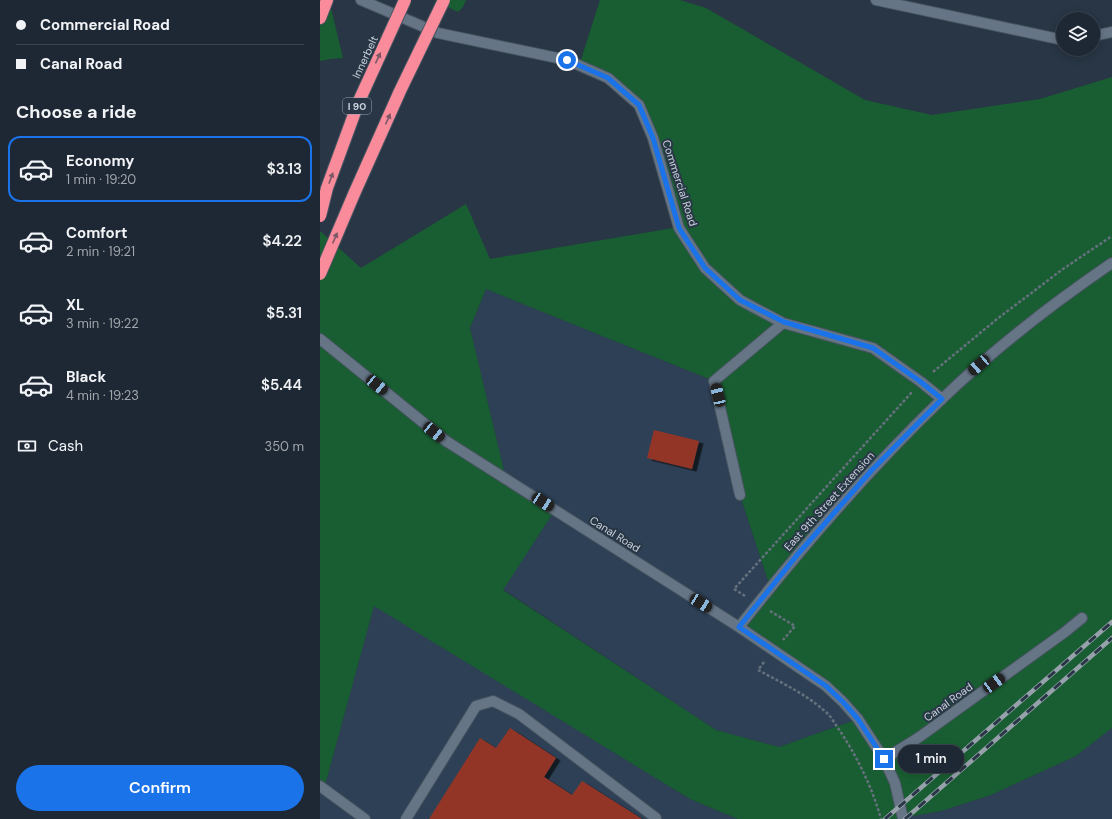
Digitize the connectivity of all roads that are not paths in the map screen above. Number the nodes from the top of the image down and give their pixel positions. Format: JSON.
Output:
{"nodes":[{"id":1,"x":327,"y":0,"type":"edge"},
{"id":2,"x":361,"y":0,"type":"edge"},
{"id":3,"x":405,"y":0,"type":"edge"},
{"id":4,"x":444,"y":0,"type":"edge"},
{"id":5,"x":876,"y":0,"type":"edge"},
{"id":6,"x":320,"y":18,"type":"edge"},
{"id":7,"x":1112,"y":32,"type":"edge"},
{"id":8,"x":1100,"y":35,"type":"edge"},
{"id":9,"x":1056,"y":39,"type":"edge"},
{"id":10,"x":320,"y":216,"type":"edge"},
{"id":11,"x":1112,"y":263,"type":"edge"},
{"id":12,"x":320,"y":274,"type":"edge"},
{"id":13,"x":784,"y":322,"type":"junction"},
{"id":14,"x":320,"y":339,"type":"edge"},
{"id":15,"x":942,"y":399,"type":"junction"},
{"id":16,"x":740,"y":495,"type":"dead end"},
{"id":17,"x":1082,"y":618,"type":"dead end"},
{"id":18,"x":739,"y":627,"type":"junction"},
{"id":19,"x":884,"y":759,"type":"junction"},
{"id":20,"x":320,"y":786,"type":"edge"},
{"id":21,"x":365,"y":819,"type":"edge"},
{"id":22,"x":406,"y":819,"type":"edge"},
{"id":23,"x":656,"y":819,"type":"edge"},
{"id":24,"x":903,"y":819,"type":"edge"}],
"edges":[{"from":1,"to":6,"type":"highway"},
{"from":2,"to":13,"type":"street","name":"Commercial Road"},
{"from":10,"to":3,"type":"highway","name":"Innerbelt","number":"I 90","one_way":true,"bridge":true},
{"from":12,"to":4,"type":"highway","one_way":true,"bridge":true},
{"from":5,"to":9,"type":"street"},
{"from":7,"to":8,"type":"street"},
{"from":11,"to":15,"type":"street","name":"East 9th Street Extension"},
{"from":13,"to":15,"type":"street","name":"Commercial Road"},
{"from":13,"to":16,"type":"street"},
{"from":14,"to":18,"type":"street","name":"Canal Road"},
{"from":15,"to":18,"type":"street","name":"East 9th Street Extension"},
{"from":17,"to":19,"type":"street","name":"Canal Road"},
{"from":18,"to":19,"type":"street","name":"Canal Road"},
{"from":19,"to":24,"type":"street","name":"Canal Road"},
{"from":20,"to":21,"type":"street"},
{"from":22,"to":23,"type":"street"}]}
